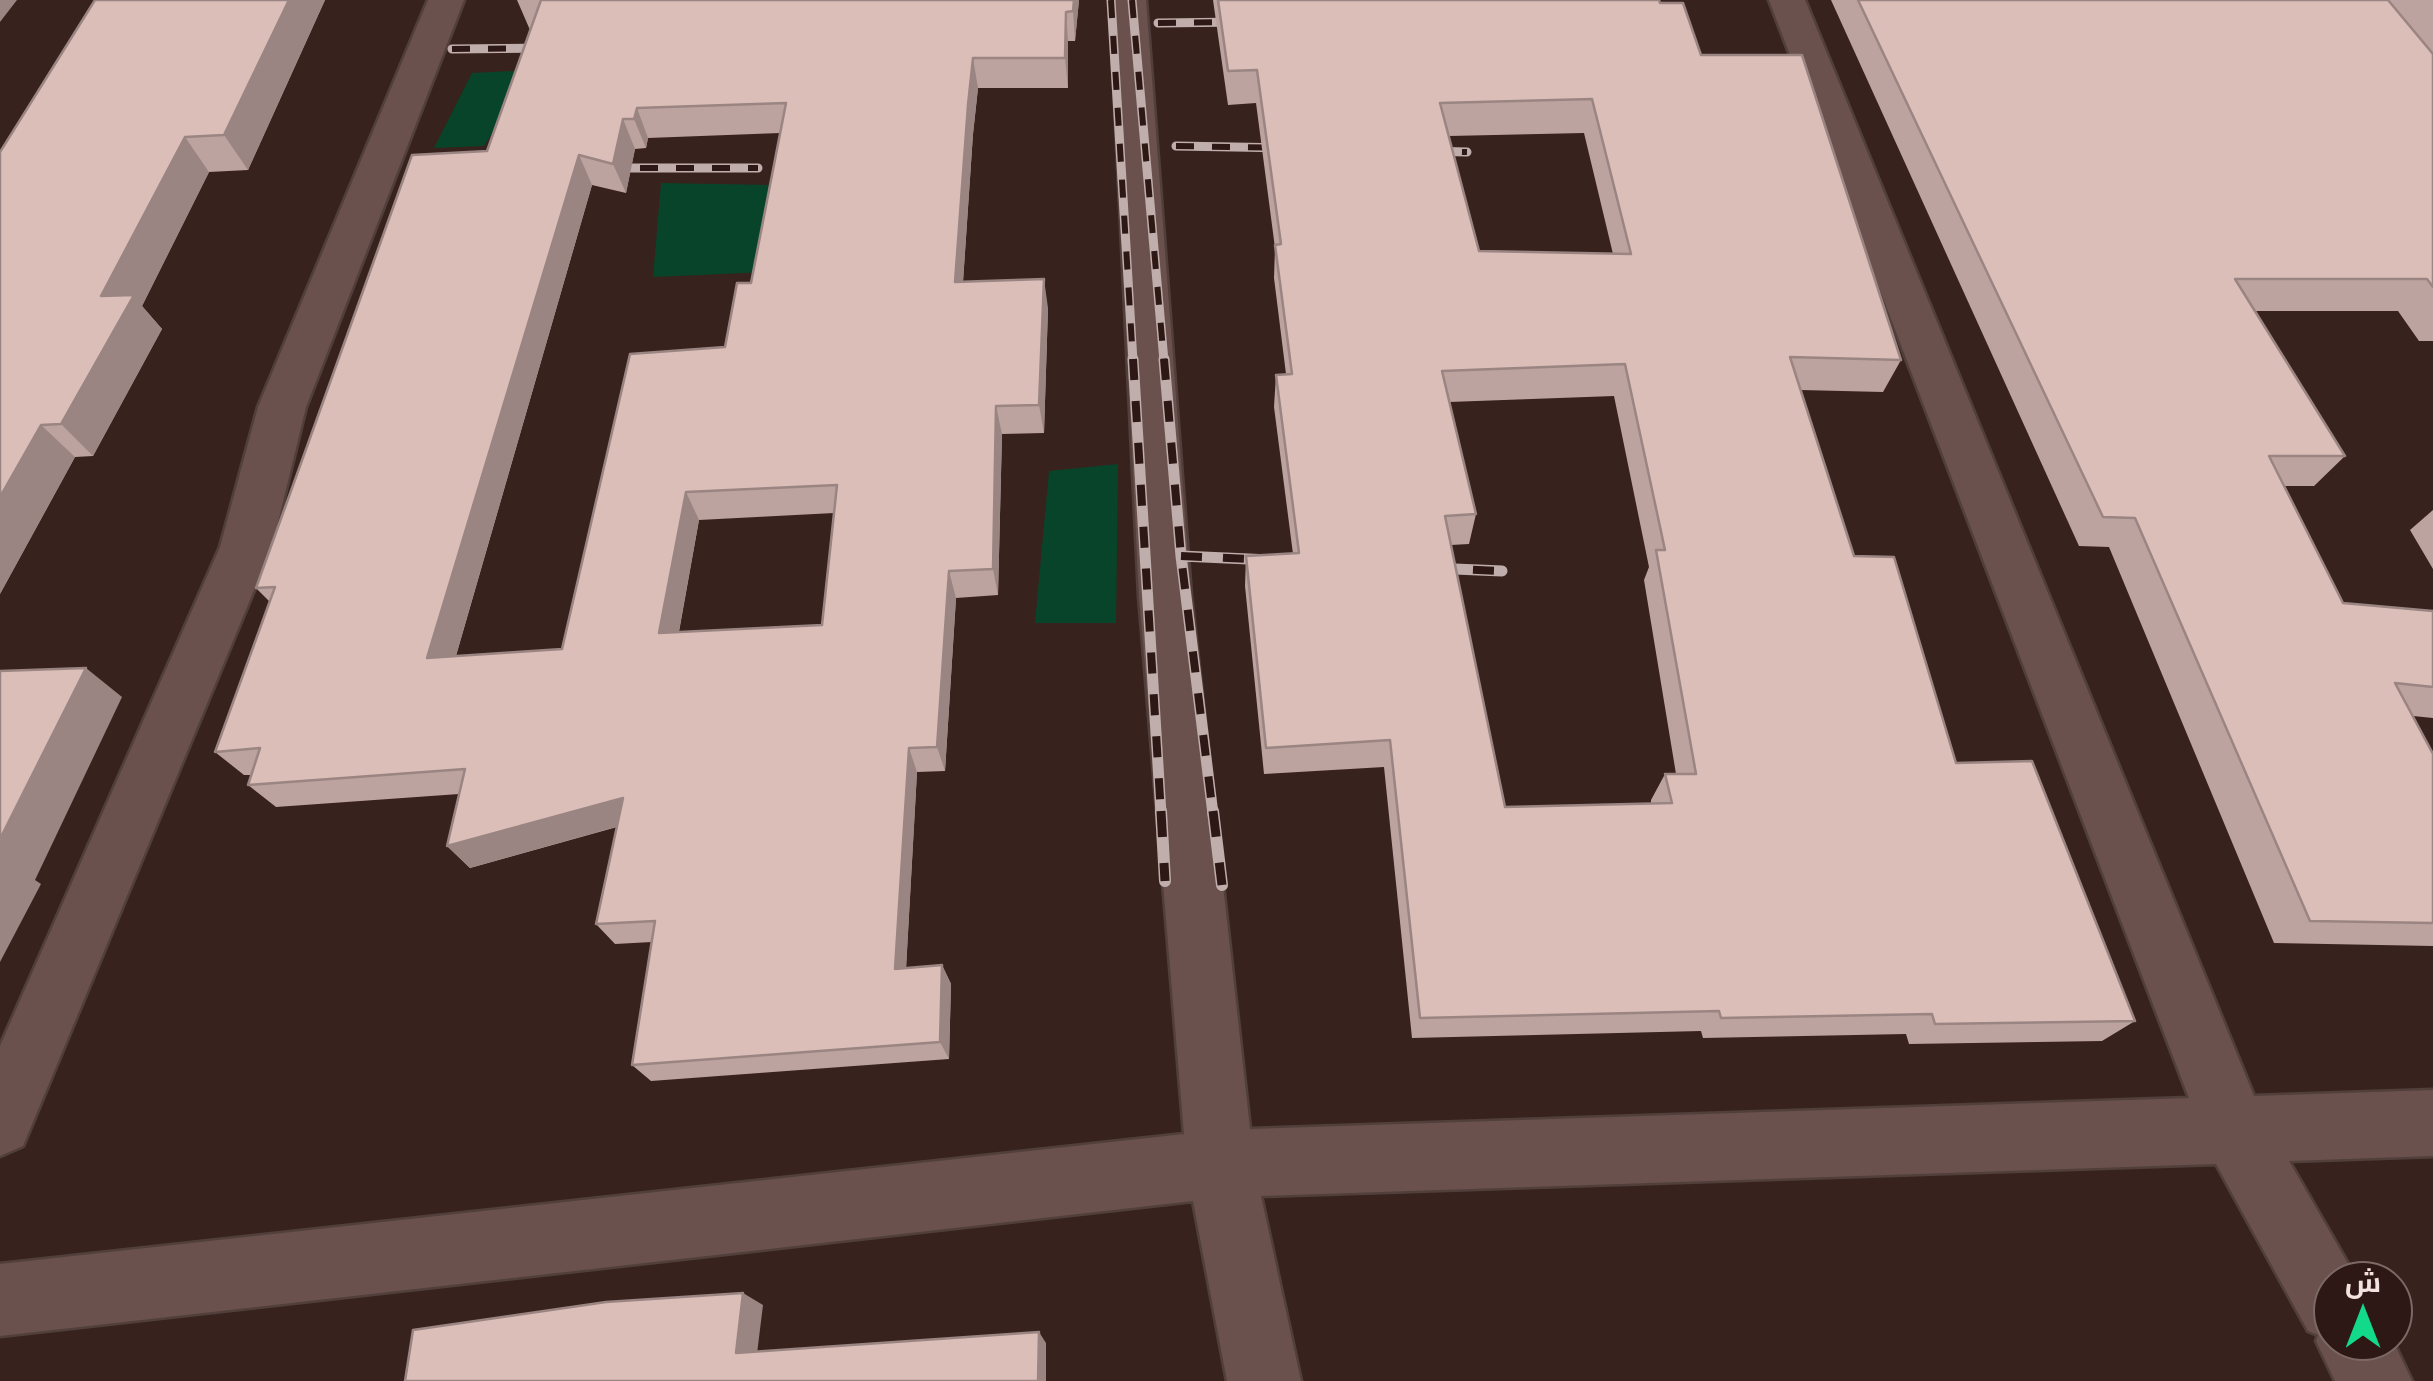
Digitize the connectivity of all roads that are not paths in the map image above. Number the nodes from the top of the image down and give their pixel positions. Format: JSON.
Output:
{"nodes":[{"id":1,"x":446,"y":0,"type":"edge"},
{"id":2,"x":1128,"y":0,"type":"edge"},
{"id":3,"x":1788,"y":0,"type":"edge"},
{"id":4,"x":0,"y":1123,"type":"edge"},
{"id":5,"x":2433,"y":1124,"type":"edge"},
{"id":6,"x":2236,"y":1132,"type":"junction"},
{"id":7,"x":1220,"y":1164,"type":"junction"},
{"id":8,"x":2313,"y":1270,"type":"edge"},
{"id":9,"x":0,"y":1300,"type":"edge"},
{"id":10,"x":1264,"y":1381,"type":"edge"}],
"edges":[{"from":1,"to":4,"type":"street"},
{"from":2,"to":7,"type":"street"},
{"from":3,"to":6,"type":"street"},
{"from":5,"to":6,"type":"street"},
{"from":6,"to":7,"type":"street"},
{"from":6,"to":8,"type":"street"},
{"from":7,"to":9,"type":"street"},
{"from":7,"to":10,"type":"street"}]}
